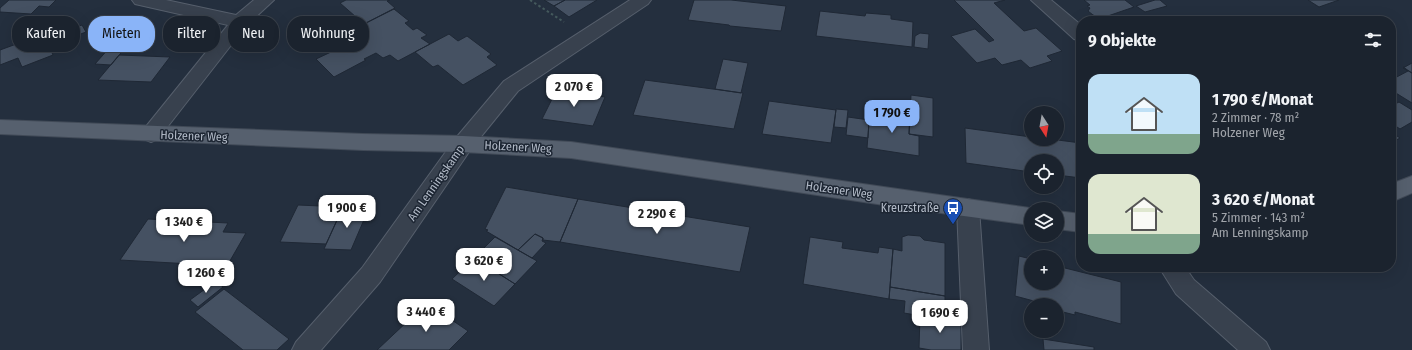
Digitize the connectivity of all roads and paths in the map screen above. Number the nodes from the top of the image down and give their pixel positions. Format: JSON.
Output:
{"nodes":[{"id":1,"x":141,"y":0,"type":"edge"},
{"id":2,"x":265,"y":0,"type":"edge"},
{"id":3,"x":530,"y":0,"type":"edge"},
{"id":4,"x":642,"y":0,"type":"edge"},
{"id":5,"x":1040,"y":0,"type":"edge"},
{"id":6,"x":247,"y":16,"type":"edge"},
{"id":7,"x":228,"y":19,"type":"edge"},
{"id":8,"x":1076,"y":31,"type":"edge"},
{"id":9,"x":228,"y":37,"type":"edge"},
{"id":10,"x":586,"y":37,"type":"junction"},
{"id":11,"x":0,"y":127,"type":"edge"},
{"id":12,"x":151,"y":134,"type":"junction"},
{"id":13,"x":463,"y":144,"type":"junction"},
{"id":14,"x":1412,"y":184,"type":"edge"},
{"id":15,"x":1396,"y":191,"type":"edge"},
{"id":16,"x":968,"y":208,"type":"junction"},
{"id":17,"x":1024,"y":215,"type":"edge"},
{"id":18,"x":1064,"y":221,"type":"edge"},
{"id":19,"x":1076,"y":222,"type":"edge"},
{"id":20,"x":1174,"y":272,"type":"edge"},
{"id":21,"x":305,"y":350,"type":"edge"},
{"id":22,"x":976,"y":350,"type":"edge"},
{"id":23,"x":1257,"y":350,"type":"edge"}],
"edges":[{"from":1,"to":7,"type":"street"},
{"from":2,"to":6,"type":"street"},
{"from":3,"to":10,"type":"path"},
{"from":4,"to":10,"type":"street","name":"Am Lenningskamp"},
{"from":5,"to":8,"type":"street"},
{"from":9,"to":12,"type":"street"},
{"from":10,"to":13,"type":"street","name":"Am Lenningskamp"},
{"from":11,"to":12,"type":"main road","name":"Holzener Weg"},
{"from":12,"to":13,"type":"main road","name":"Holzener Weg"},
{"from":13,"to":16,"type":"main road","name":"Holzener Weg"},
{"from":13,"to":21,"type":"street","name":"Am Lenningskamp"},
{"from":14,"to":15,"type":"main road"},
{"from":16,"to":17,"type":"main road","name":"Holzener Weg"},
{"from":16,"to":22,"type":"street"},
{"from":18,"to":19,"type":"main road"},
{"from":20,"to":23,"type":"street"}]}
